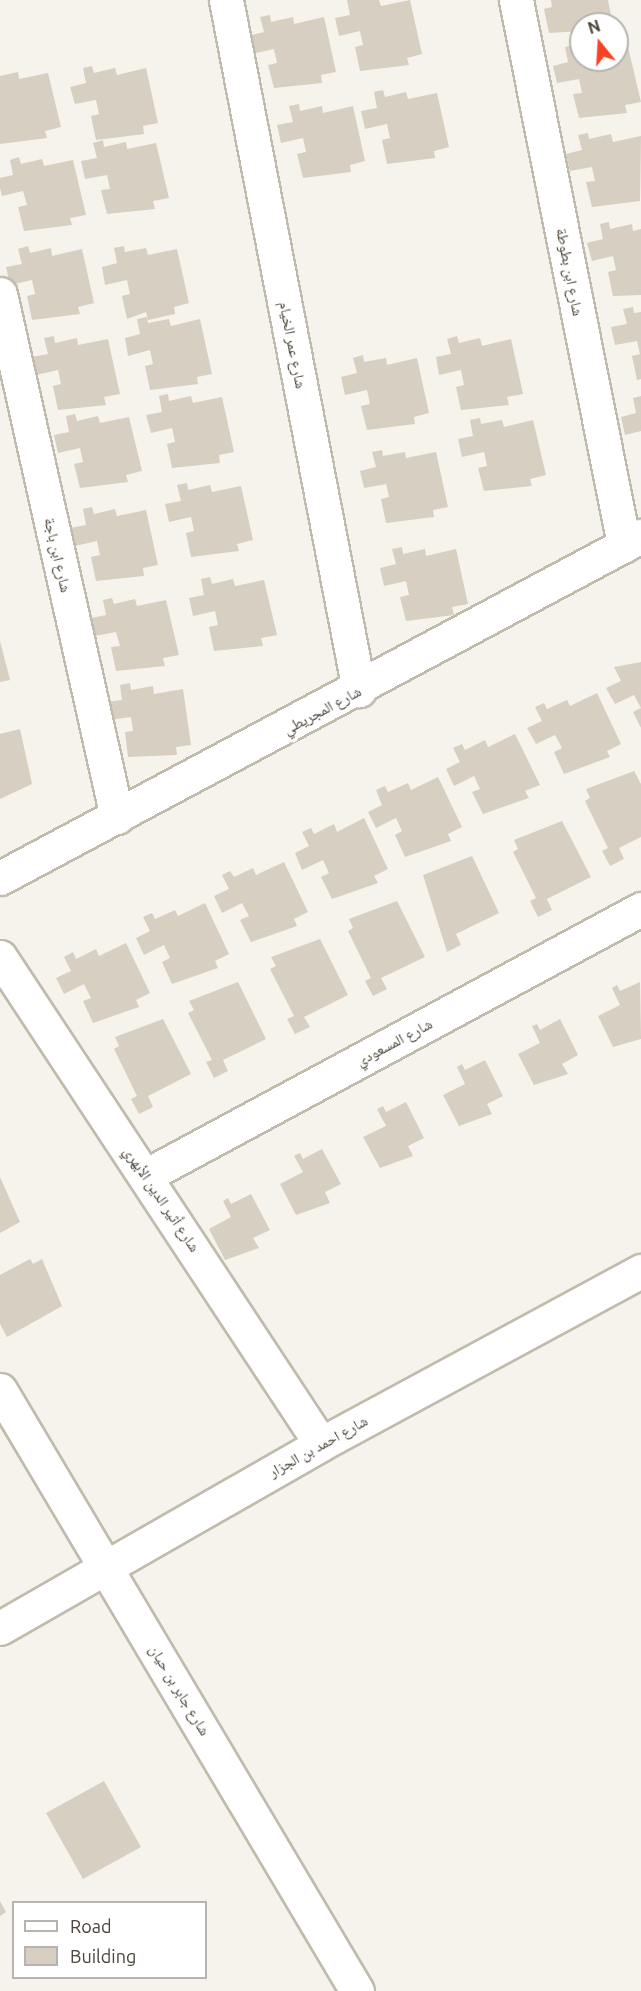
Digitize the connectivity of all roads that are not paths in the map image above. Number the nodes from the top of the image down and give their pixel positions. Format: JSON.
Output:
{"nodes":[{"id":1,"x":226,"y":0,"type":"edge"},
{"id":2,"x":516,"y":0,"type":"edge"},
{"id":3,"x":0,"y":294,"type":"edge"},
{"id":4,"x":633,"y":540,"type":"edge"},
{"id":5,"x":359,"y":690,"type":"junction"},
{"id":6,"x":117,"y":817,"type":"junction"},
{"id":7,"x":0,"y":878,"type":"edge"},
{"id":8,"x":641,"y":909,"type":"edge"},
{"id":9,"x":0,"y":957,"type":"edge"},
{"id":10,"x":147,"y":1175,"type":"junction"},
{"id":11,"x":641,"y":1271,"type":"edge"},
{"id":12,"x":0,"y":1390,"type":"edge"},
{"id":13,"x":321,"y":1444,"type":"junction"},
{"id":14,"x":107,"y":1566,"type":"junction"},
{"id":15,"x":0,"y":1628,"type":"edge"},
{"id":16,"x":357,"y":1991,"type":"edge"}],
"edges":[{"from":1,"to":5,"type":"street","name":"شارع عمر الخيام"},
{"from":2,"to":4,"type":"street","name":"شارع ابن بطوطة"},
{"from":3,"to":6,"type":"street","name":"شارع ابن باجة"},
{"from":4,"to":5,"type":"street","name":"شارع المجريطي"},
{"from":5,"to":6,"type":"street","name":"شارع المجريطي"},
{"from":6,"to":7,"type":"street","name":"شارع المجريطي"},
{"from":8,"to":10,"type":"street","name":"شارع المسعودي"},
{"from":9,"to":10,"type":"street","name":"شارع أثير الدين الأبهري"},
{"from":10,"to":13,"type":"street","name":"شارع أثير الدين الأبهري"},
{"from":11,"to":13,"type":"street","name":"شارع احمد بن الجزار"},
{"from":12,"to":14,"type":"street","name":"شارع جابر بن حيان"},
{"from":13,"to":14,"type":"street","name":"شارع احمد بن الجزار"},
{"from":14,"to":15,"type":"street","name":"شارع احمد بن الجزار"},
{"from":14,"to":16,"type":"street","name":"شارع جابر بن حيان"}]}
